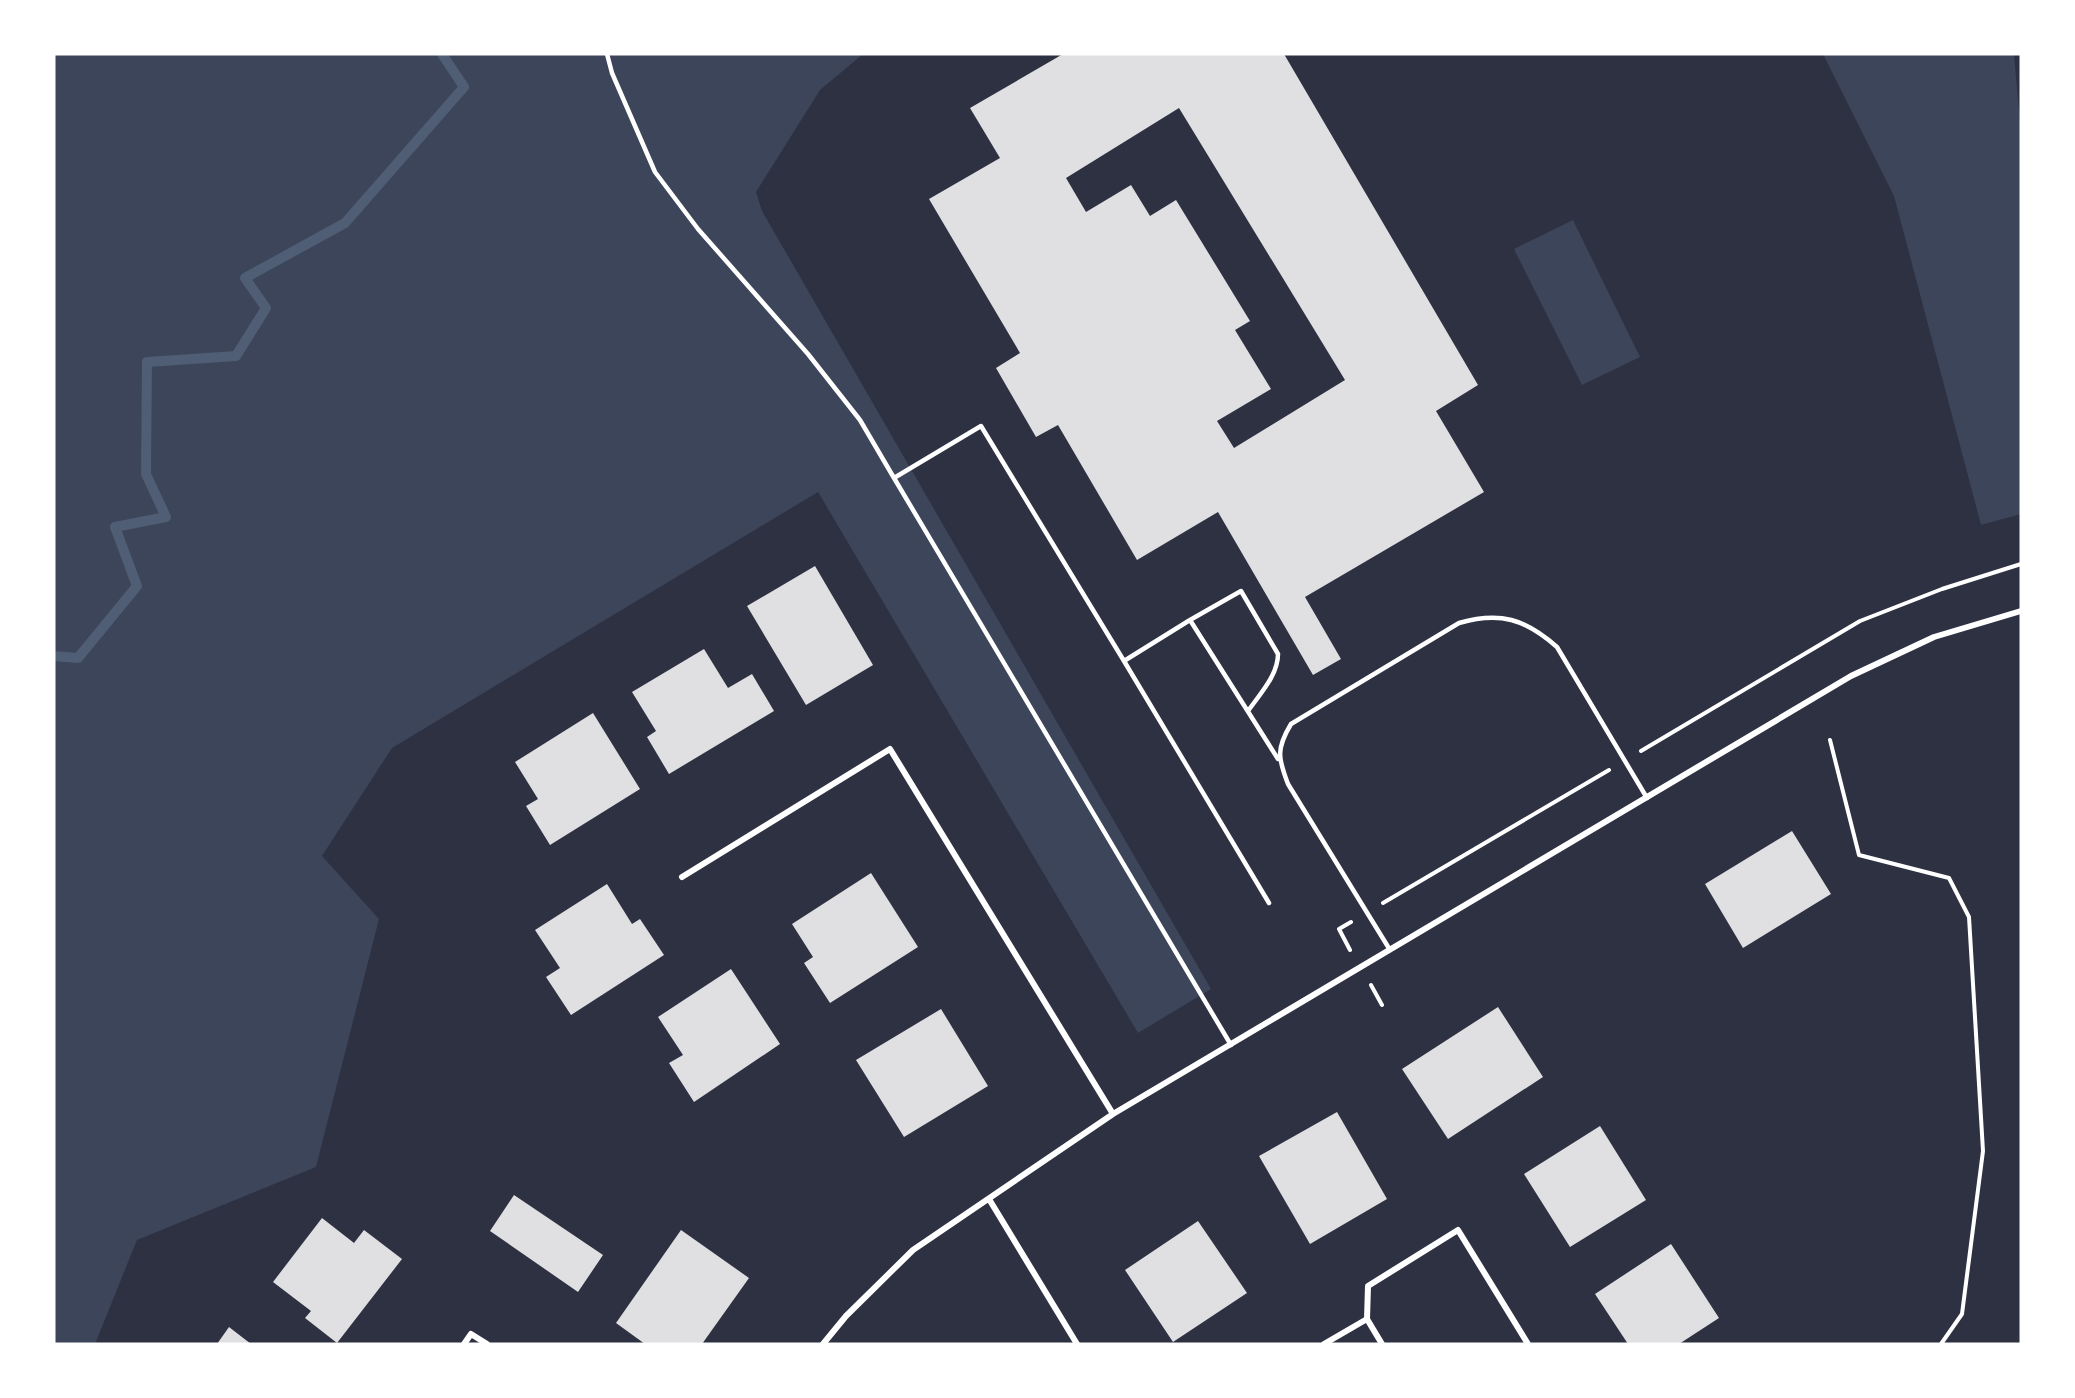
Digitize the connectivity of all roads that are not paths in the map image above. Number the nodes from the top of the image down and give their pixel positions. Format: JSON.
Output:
{"nodes":[{"id":1,"x":607,"y":54,"type":"edge"},
{"id":2,"x":894,"y":478,"type":"junction"},
{"id":3,"x":2021,"y":611,"type":"edge"},
{"id":4,"x":1190,"y":620,"type":"junction"},
{"id":5,"x":1125,"y":661,"type":"junction"},
{"id":6,"x":1248,"y":711,"type":"junction"},
{"id":7,"x":1278,"y":759,"type":"junction"},
{"id":8,"x":1647,"y":798,"type":"junction"},
{"id":9,"x":682,"y":877,"type":"dead end"},
{"id":10,"x":1269,"y":903,"type":"dead end"},
{"id":11,"x":1390,"y":950,"type":"junction"},
{"id":12,"x":1231,"y":1045,"type":"junction"},
{"id":13,"x":1113,"y":1114,"type":"junction"},
{"id":14,"x":989,"y":1199,"type":"junction"},
{"id":15,"x":1367,"y":1319,"type":"junction"},
{"id":16,"x":464,"y":1344,"type":"edge"},
{"id":17,"x":487,"y":1344,"type":"edge"},
{"id":18,"x":823,"y":1344,"type":"edge"},
{"id":19,"x":1077,"y":1344,"type":"edge"},
{"id":20,"x":1324,"y":1344,"type":"edge"},
{"id":21,"x":1382,"y":1344,"type":"edge"},
{"id":22,"x":1528,"y":1344,"type":"edge"}],
"edges":[{"from":1,"to":2,"type":"lane"},
{"from":2,"to":5,"type":"lane"},
{"from":2,"to":12,"type":"lane"},
{"from":3,"to":8,"type":"street"},
{"from":4,"to":5,"type":"lane"},
{"from":4,"to":6,"type":"lane"},
{"from":4,"to":6,"type":"lane"},
{"from":5,"to":10,"type":"lane"},
{"from":6,"to":7,"type":"lane"},
{"from":7,"to":8,"type":"lane"},
{"from":7,"to":11,"type":"lane"},
{"from":8,"to":11,"type":"street"},
{"from":9,"to":13,"type":"street"},
{"from":11,"to":12,"type":"street"},
{"from":12,"to":13,"type":"street"},
{"from":13,"to":14,"type":"street"},
{"from":14,"to":18,"type":"street"},
{"from":14,"to":19,"type":"street"},
{"from":15,"to":20,"type":"street"},
{"from":15,"to":21,"type":"street"},
{"from":15,"to":22,"type":"street"},
{"from":16,"to":17,"type":"street"}]}
